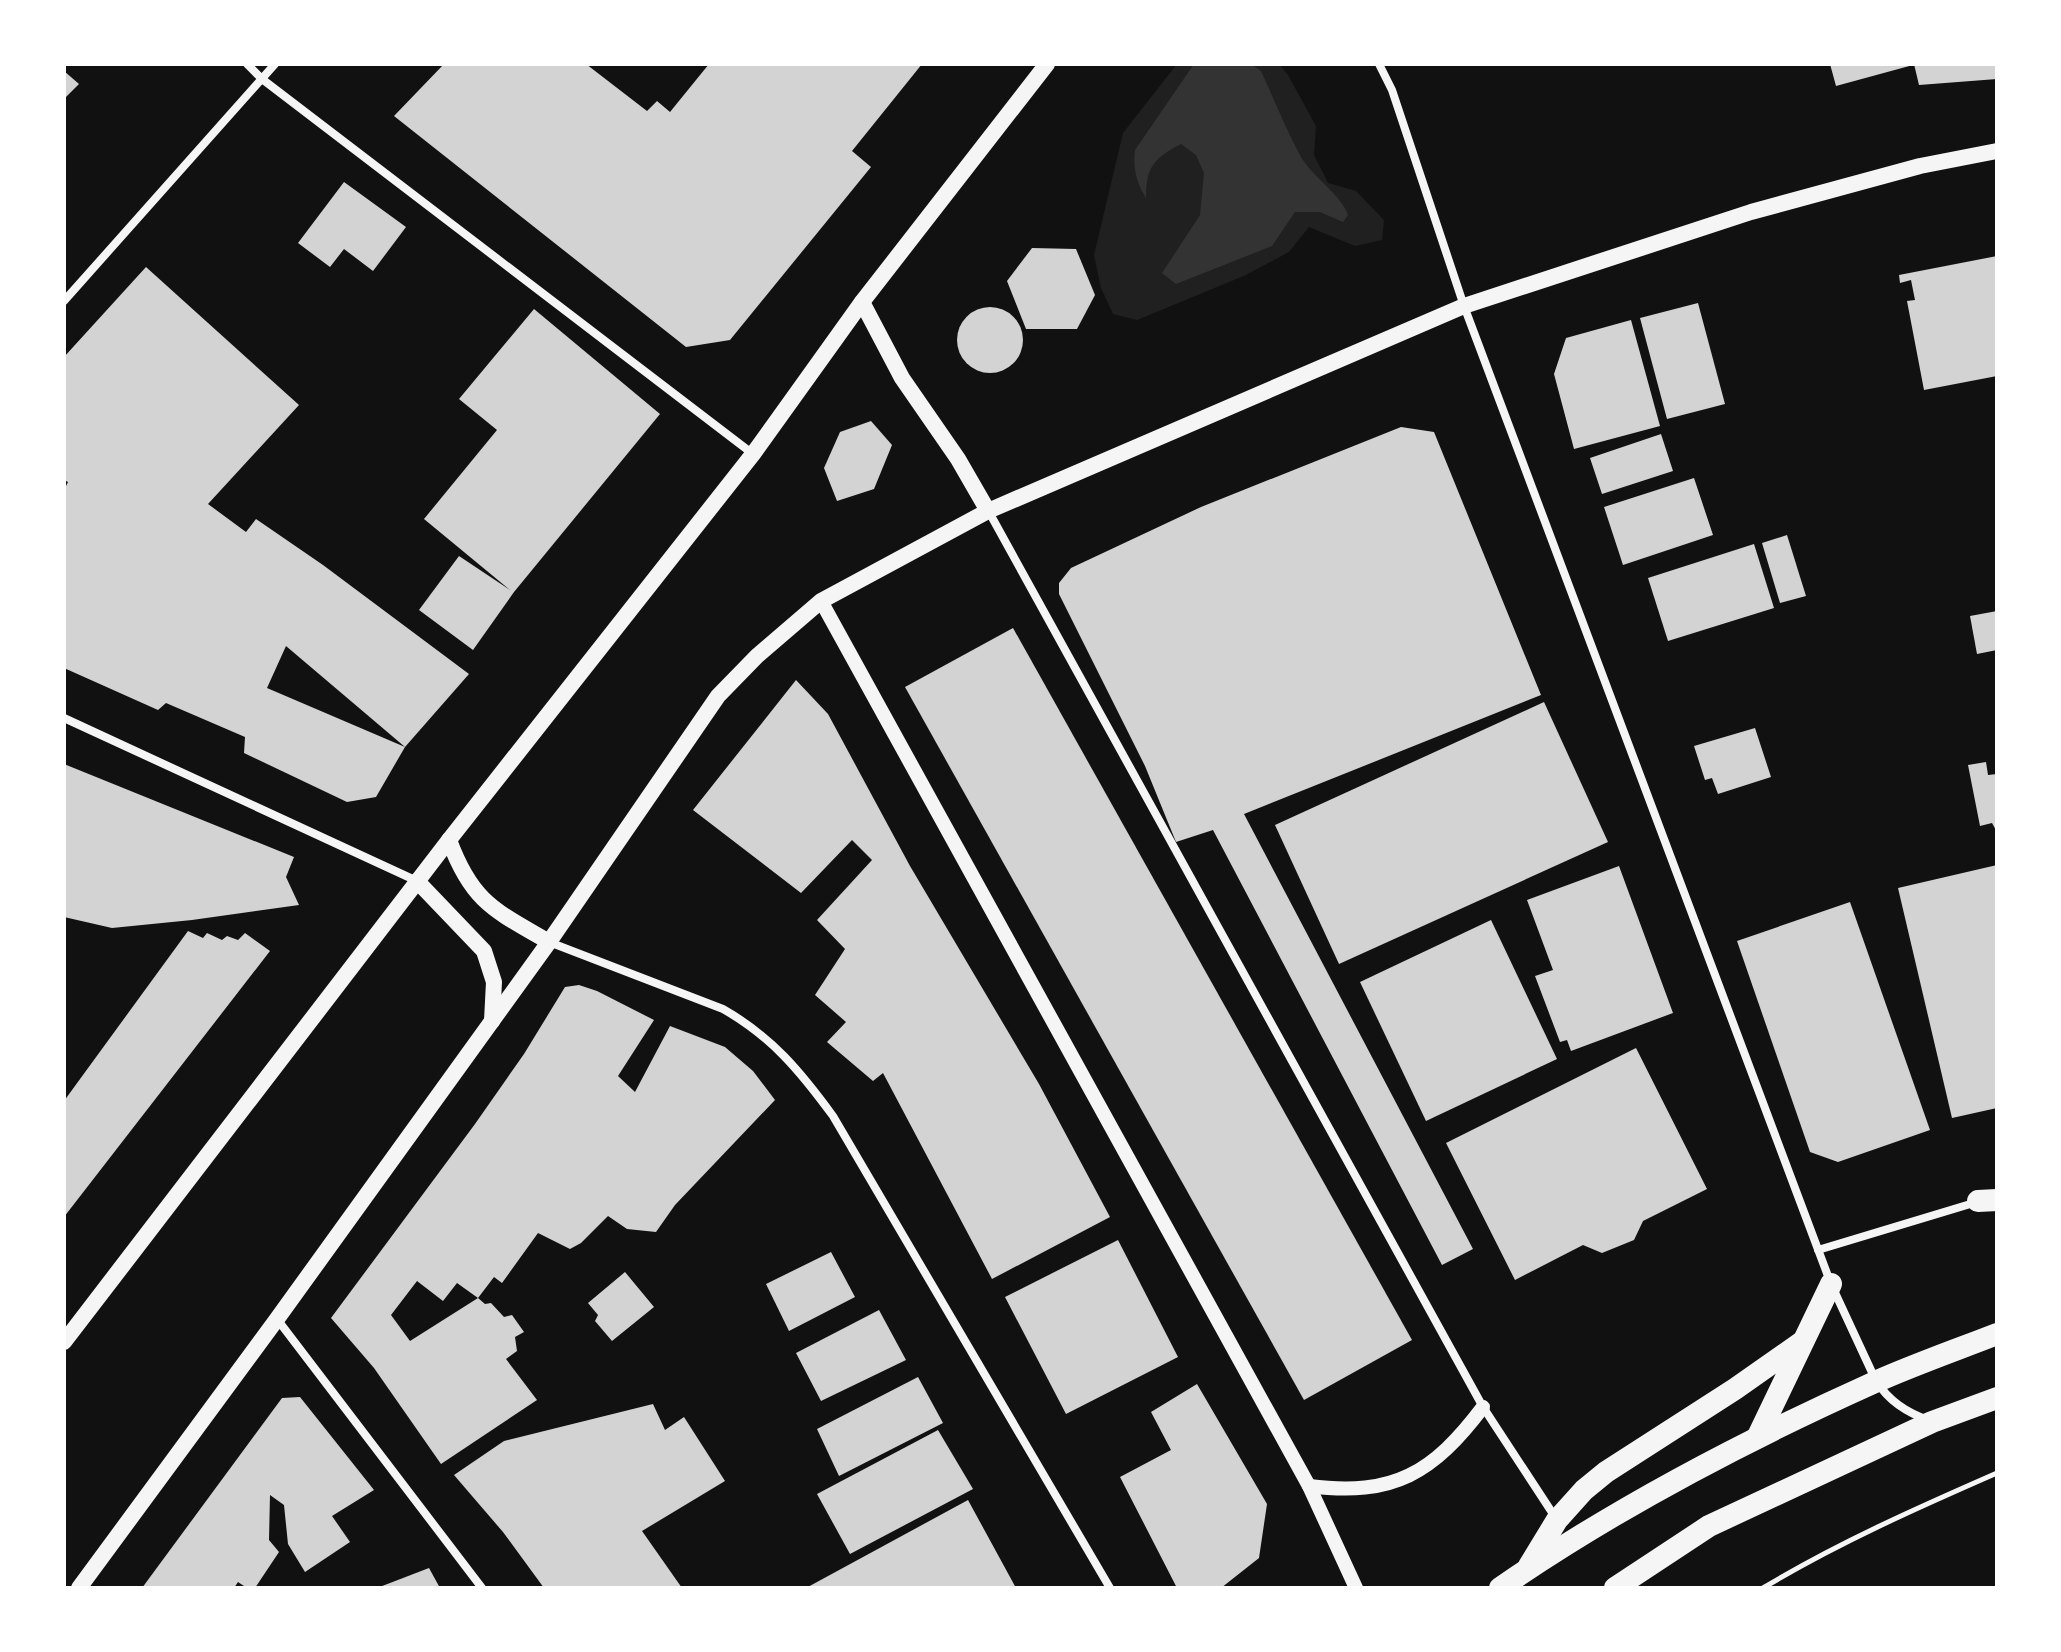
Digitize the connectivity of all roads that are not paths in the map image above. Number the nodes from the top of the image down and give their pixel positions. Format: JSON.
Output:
{"nodes":[{"id":1,"x":247,"y":64,"type":"edge"},
{"id":2,"x":275,"y":64,"type":"edge"},
{"id":3,"x":1047,"y":64,"type":"edge"},
{"id":4,"x":1379,"y":64,"type":"edge"},
{"id":5,"x":262,"y":79,"type":"junction"},
{"id":6,"x":1997,"y":151,"type":"edge"},
{"id":7,"x":64,"y":301,"type":"edge"},
{"id":8,"x":862,"y":302,"type":"junction"},
{"id":9,"x":1464,"y":306,"type":"junction"},
{"id":10,"x":753,"y":454,"type":"junction"},
{"id":11,"x":988,"y":511,"type":"junction"},
{"id":12,"x":821,"y":601,"type":"junction"},
{"id":13,"x":64,"y":718,"type":"edge"},
{"id":14,"x":449,"y":840,"type":"junction"},
{"id":15,"x":417,"y":881,"type":"junction"},
{"id":16,"x":549,"y":942,"type":"junction"},
{"id":17,"x":492,"y":1022,"type":"junction"},
{"id":18,"x":1991,"y":1199,"type":"edge"},
{"id":19,"x":1818,"y":1250,"type":"junction"},
{"id":20,"x":1831,"y":1284,"type":"junction"},
{"id":21,"x":277,"y":1319,"type":"junction"},
{"id":22,"x":1997,"y":1334,"type":"edge"},
{"id":23,"x":64,"y":1342,"type":"edge"},
{"id":24,"x":1802,"y":1342,"type":"junction"},
{"id":25,"x":1876,"y":1381,"type":"junction"},
{"id":26,"x":1997,"y":1398,"type":"edge"},
{"id":27,"x":1483,"y":1407,"type":"junction"},
{"id":28,"x":1932,"y":1422,"type":"junction"},
{"id":29,"x":1758,"y":1436,"type":"junction"},
{"id":30,"x":1309,"y":1486,"type":"junction"},
{"id":31,"x":1557,"y":1520,"type":"junction"},
{"id":32,"x":1526,"y":1570,"type":"junction"},
{"id":33,"x":79,"y":1588,"type":"edge"},
{"id":34,"x":482,"y":1588,"type":"edge"},
{"id":35,"x":1110,"y":1588,"type":"edge"},
{"id":36,"x":1356,"y":1588,"type":"edge"},
{"id":37,"x":1500,"y":1588,"type":"edge"},
{"id":38,"x":1615,"y":1588,"type":"edge"}],
"edges":[{"from":1,"to":5,"type":"street"},
{"from":2,"to":5,"type":"street"},
{"from":3,"to":8,"type":"main road"},
{"from":4,"to":9,"type":"street"},
{"from":5,"to":7,"type":"street"},
{"from":5,"to":10,"type":"street"},
{"from":6,"to":9,"type":"main road"},
{"from":8,"to":10,"type":"main road"},
{"from":8,"to":11,"type":"main road"},
{"from":9,"to":11,"type":"main road"},
{"from":9,"to":19,"type":"street"},
{"from":10,"to":14,"type":"main road"},
{"from":11,"to":12,"type":"main road"},
{"from":11,"to":27,"type":"street"},
{"from":12,"to":16,"type":"main road"},
{"from":12,"to":30,"type":"street"},
{"from":13,"to":15,"type":"street"},
{"from":14,"to":15,"type":"main road"},
{"from":14,"to":16,"type":"main road"},
{"from":15,"to":17,"type":"main road"},
{"from":15,"to":23,"type":"main road"},
{"from":16,"to":17,"type":"main road"},
{"from":16,"to":35,"type":"street"},
{"from":17,"to":21,"type":"main road"},
{"from":18,"to":19,"type":"street"},
{"from":19,"to":20,"type":"street"},
{"from":20,"to":24,"type":"highway"},
{"from":20,"to":25,"type":"street"},
{"from":21,"to":33,"type":"main road"},
{"from":21,"to":34,"type":"street"},
{"from":22,"to":25,"type":"highway"},
{"from":24,"to":29,"type":"highway"},
{"from":24,"to":31,"type":"highway"},
{"from":25,"to":28,"type":"street"},
{"from":25,"to":29,"type":"highway"},
{"from":26,"to":28,"type":"highway"},
{"from":27,"to":30,"type":"street"},
{"from":27,"to":31,"type":"street"},
{"from":28,"to":38,"type":"highway"},
{"from":29,"to":32,"type":"highway"},
{"from":30,"to":36,"type":"street"},
{"from":31,"to":32,"type":"highway"},
{"from":32,"to":37,"type":"highway"}]}
